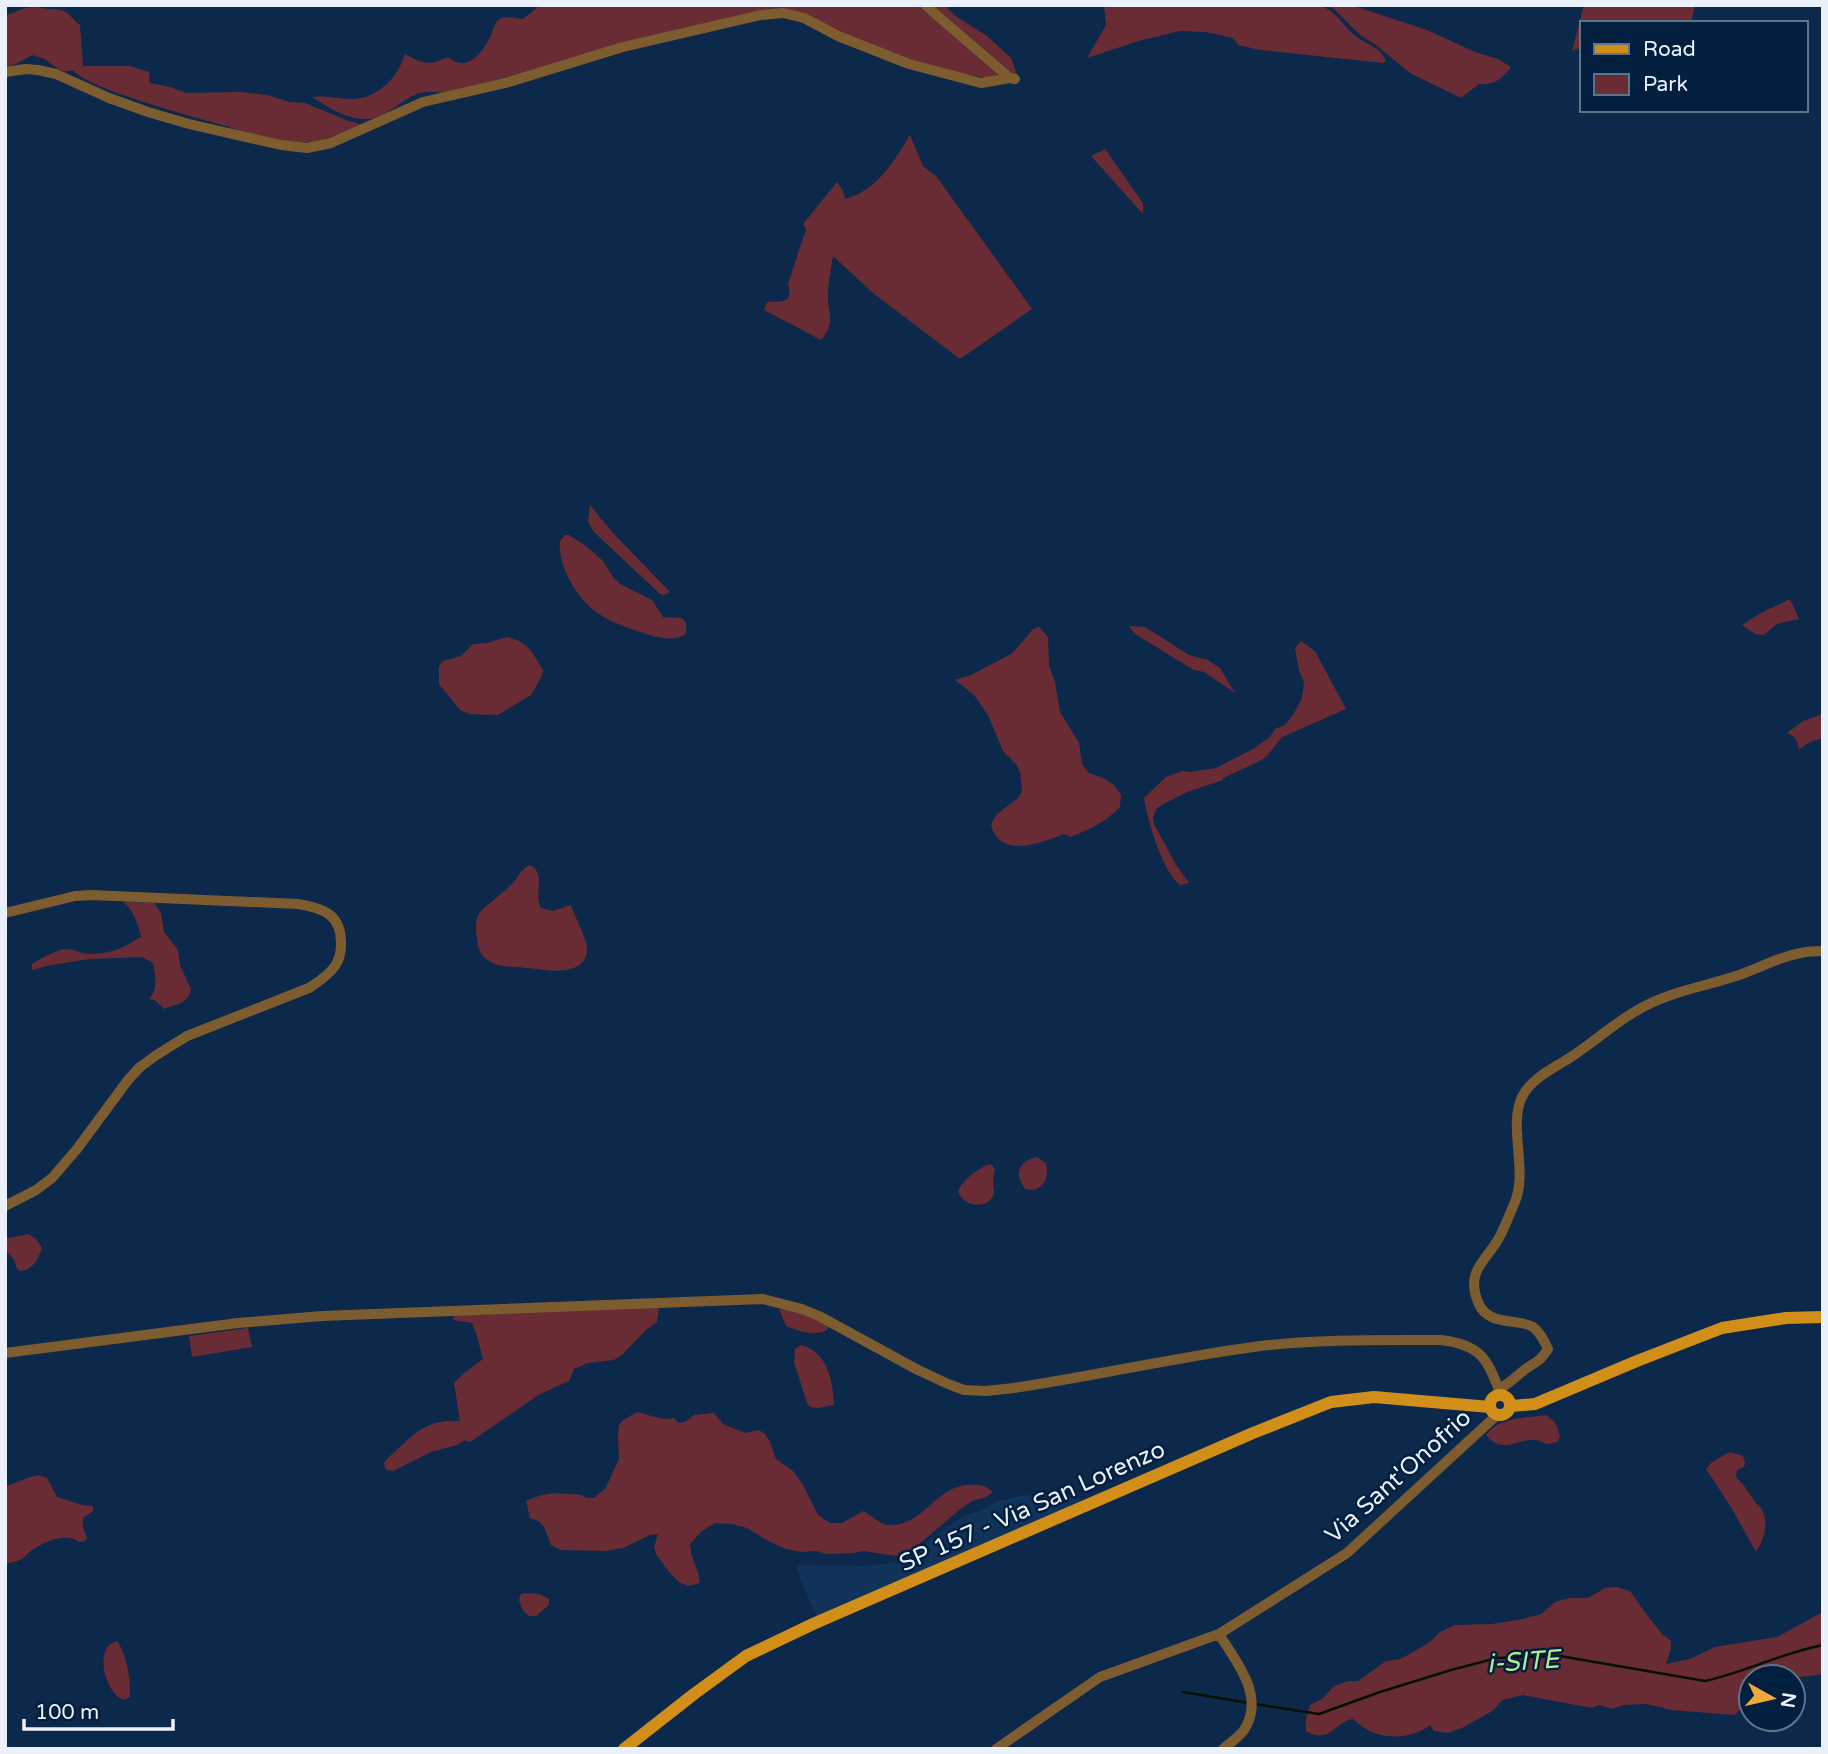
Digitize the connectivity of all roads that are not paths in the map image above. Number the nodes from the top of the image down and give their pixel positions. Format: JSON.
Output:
{"nodes":[{"id":1,"x":925,"y":5,"type":"edge"},
{"id":2,"x":5,"y":72,"type":"edge"},
{"id":3,"x":5,"y":913,"type":"edge"},
{"id":4,"x":1823,"y":951,"type":"edge"},
{"id":5,"x":5,"y":1206,"type":"edge"},
{"id":6,"x":1823,"y":1317,"type":"edge"},
{"id":7,"x":5,"y":1353,"type":"edge"},
{"id":8,"x":1500,"y":1392,"type":"junction"},
{"id":9,"x":1511,"y":1406,"type":"junction"},
{"id":10,"x":1494,"y":1411,"type":"junction"},
{"id":11,"x":1219,"y":1634,"type":"junction"},
{"id":12,"x":624,"y":1749,"type":"edge"},
{"id":13,"x":996,"y":1749,"type":"edge"},
{"id":14,"x":1223,"y":1749,"type":"edge"}],
"edges":[{"from":1,"to":2,"type":"street"},
{"from":3,"to":5,"type":"street"},
{"from":4,"to":8,"type":"street"},
{"from":6,"to":9,"type":"main road"},
{"from":7,"to":8,"type":"street"},
{"from":8,"to":9,"type":"main road"},
{"from":8,"to":10,"type":"main road"},
{"from":9,"to":10,"type":"main road"},
{"from":10,"to":11,"type":"street","name":"Via Sant'Onofrio"},
{"from":10,"to":12,"type":"main road","name":"SP 157 - Via San Lorenzo"},
{"from":11,"to":13,"type":"street","name":"Via Sant'Onofrio"},
{"from":11,"to":14,"type":"street"}]}
